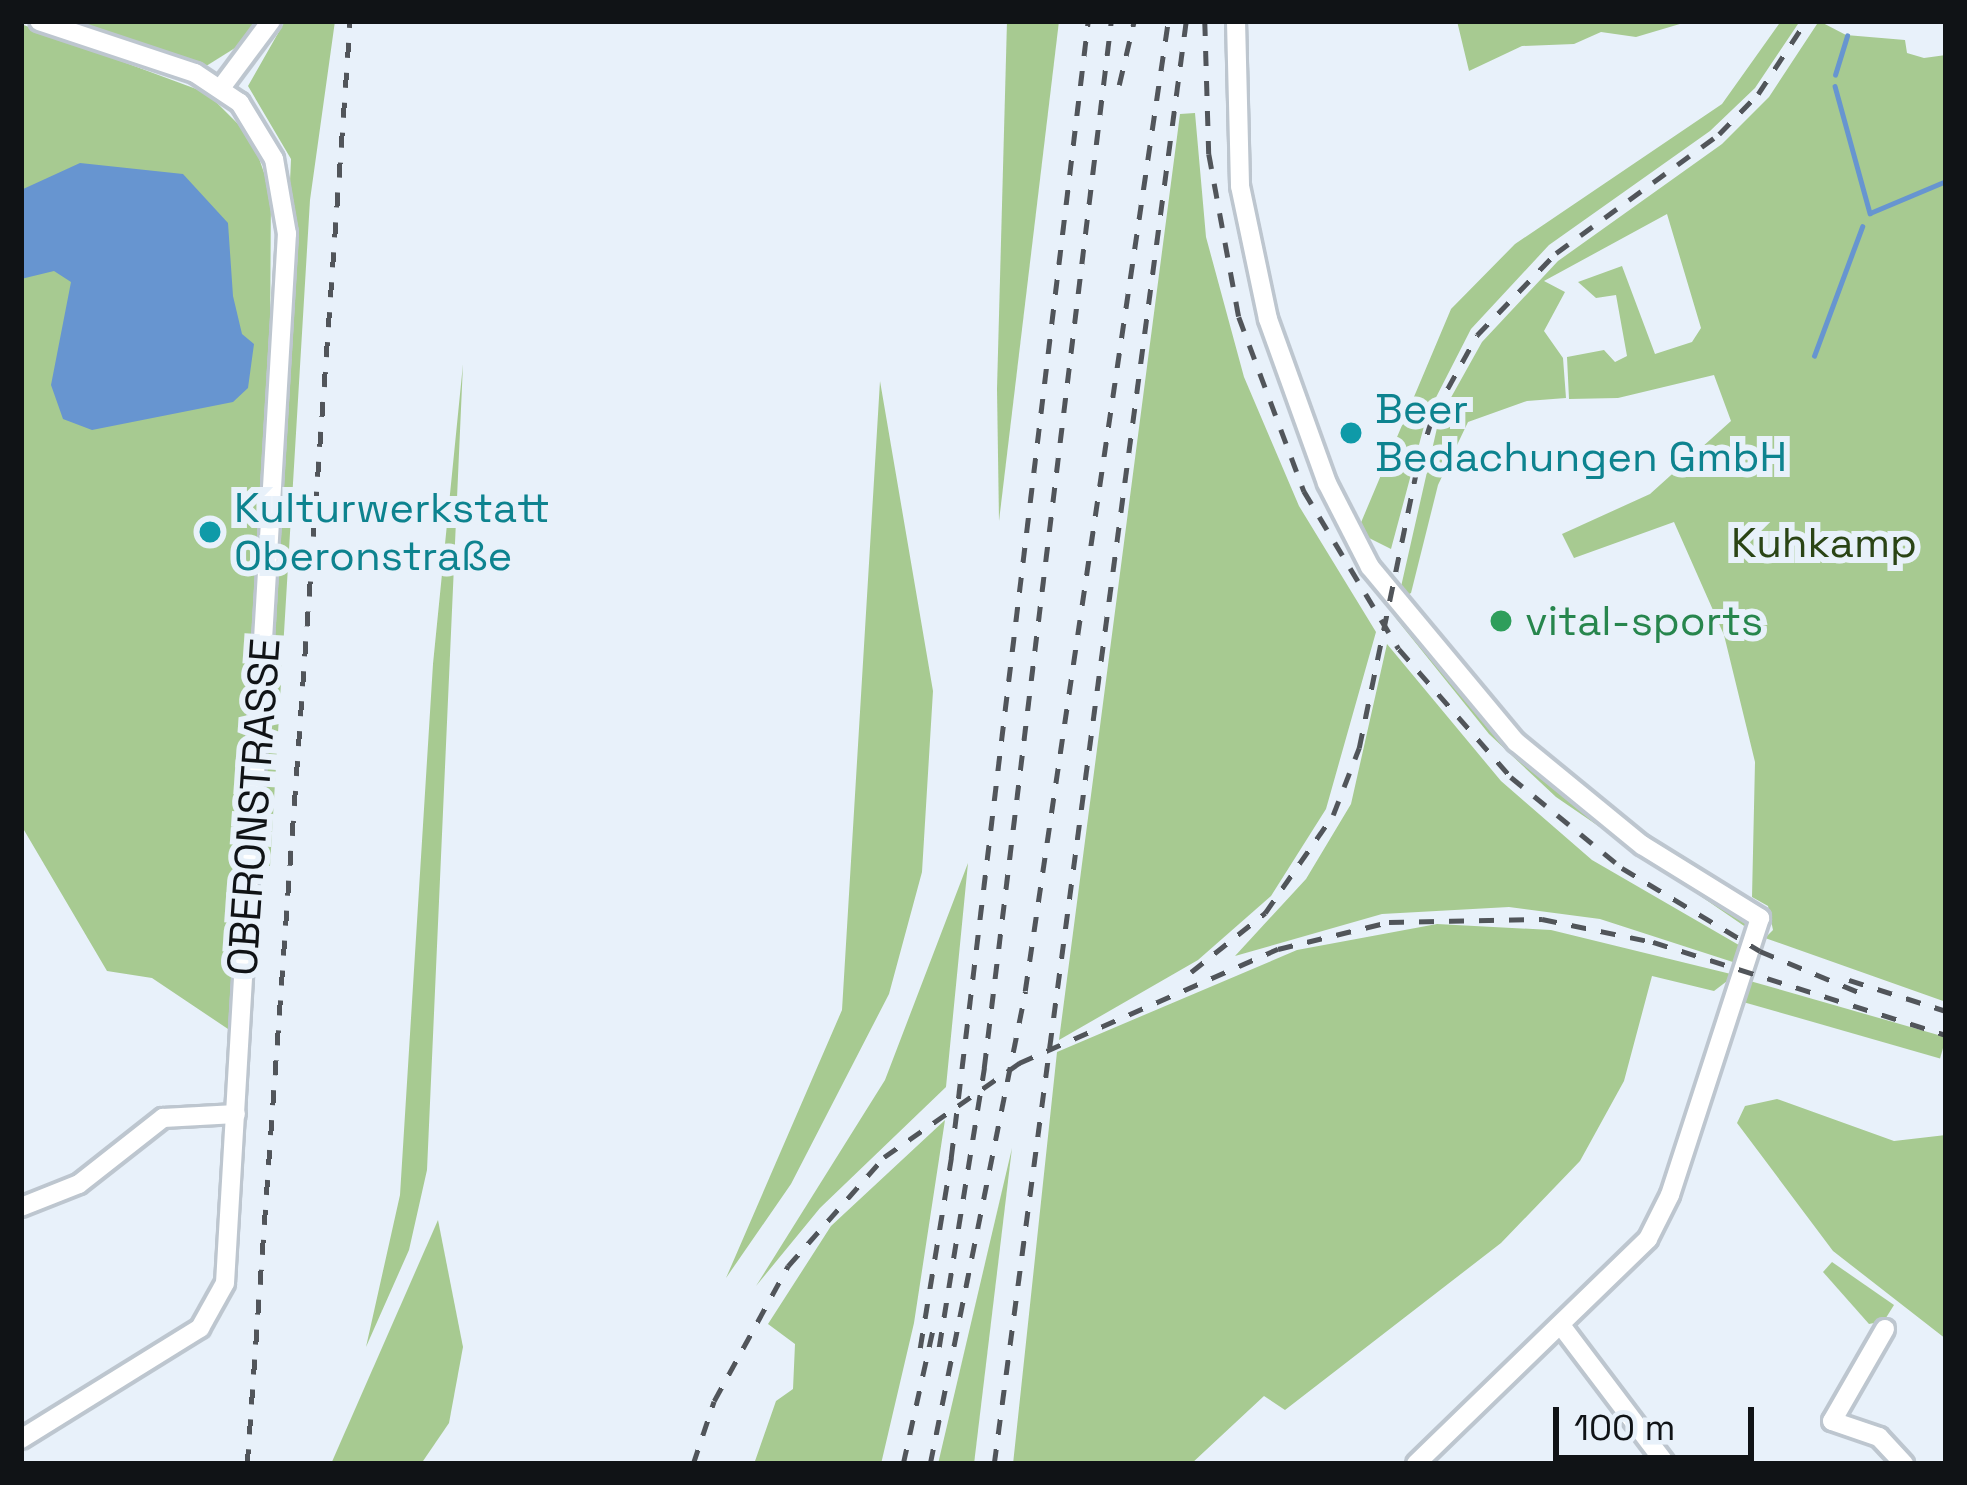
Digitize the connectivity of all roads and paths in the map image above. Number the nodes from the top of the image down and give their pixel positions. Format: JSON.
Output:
{"nodes":[{"id":1,"x":39,"y":21,"type":"edge"},
{"id":2,"x":271,"y":21,"type":"edge"},
{"id":3,"x":1236,"y":21,"type":"edge"},
{"id":4,"x":221,"y":88,"type":"junction"},
{"id":5,"x":236,"y":1114,"type":"junction"},
{"id":6,"x":21,"y":1207,"type":"edge"},
{"id":7,"x":1563,"y":1328,"type":"junction"},
{"id":8,"x":1885,"y":1328,"type":"dead end"},
{"id":9,"x":21,"y":1439,"type":"edge"},
{"id":10,"x":1416,"y":1464,"type":"edge"},
{"id":11,"x":1666,"y":1464,"type":"edge"},
{"id":12,"x":1904,"y":1464,"type":"edge"}],
"edges":[{"from":1,"to":4,"type":"street"},
{"from":2,"to":4,"type":"street"},
{"from":3,"to":7,"type":"street"},
{"from":4,"to":5,"type":"street","name":"OBERONSTRASSE"},
{"from":5,"to":6,"type":"street"},
{"from":5,"to":9,"type":"street","name":"OBERONSTRASSE"},
{"from":7,"to":10,"type":"street"},
{"from":7,"to":11,"type":"street"},
{"from":8,"to":12,"type":"street"}]}
